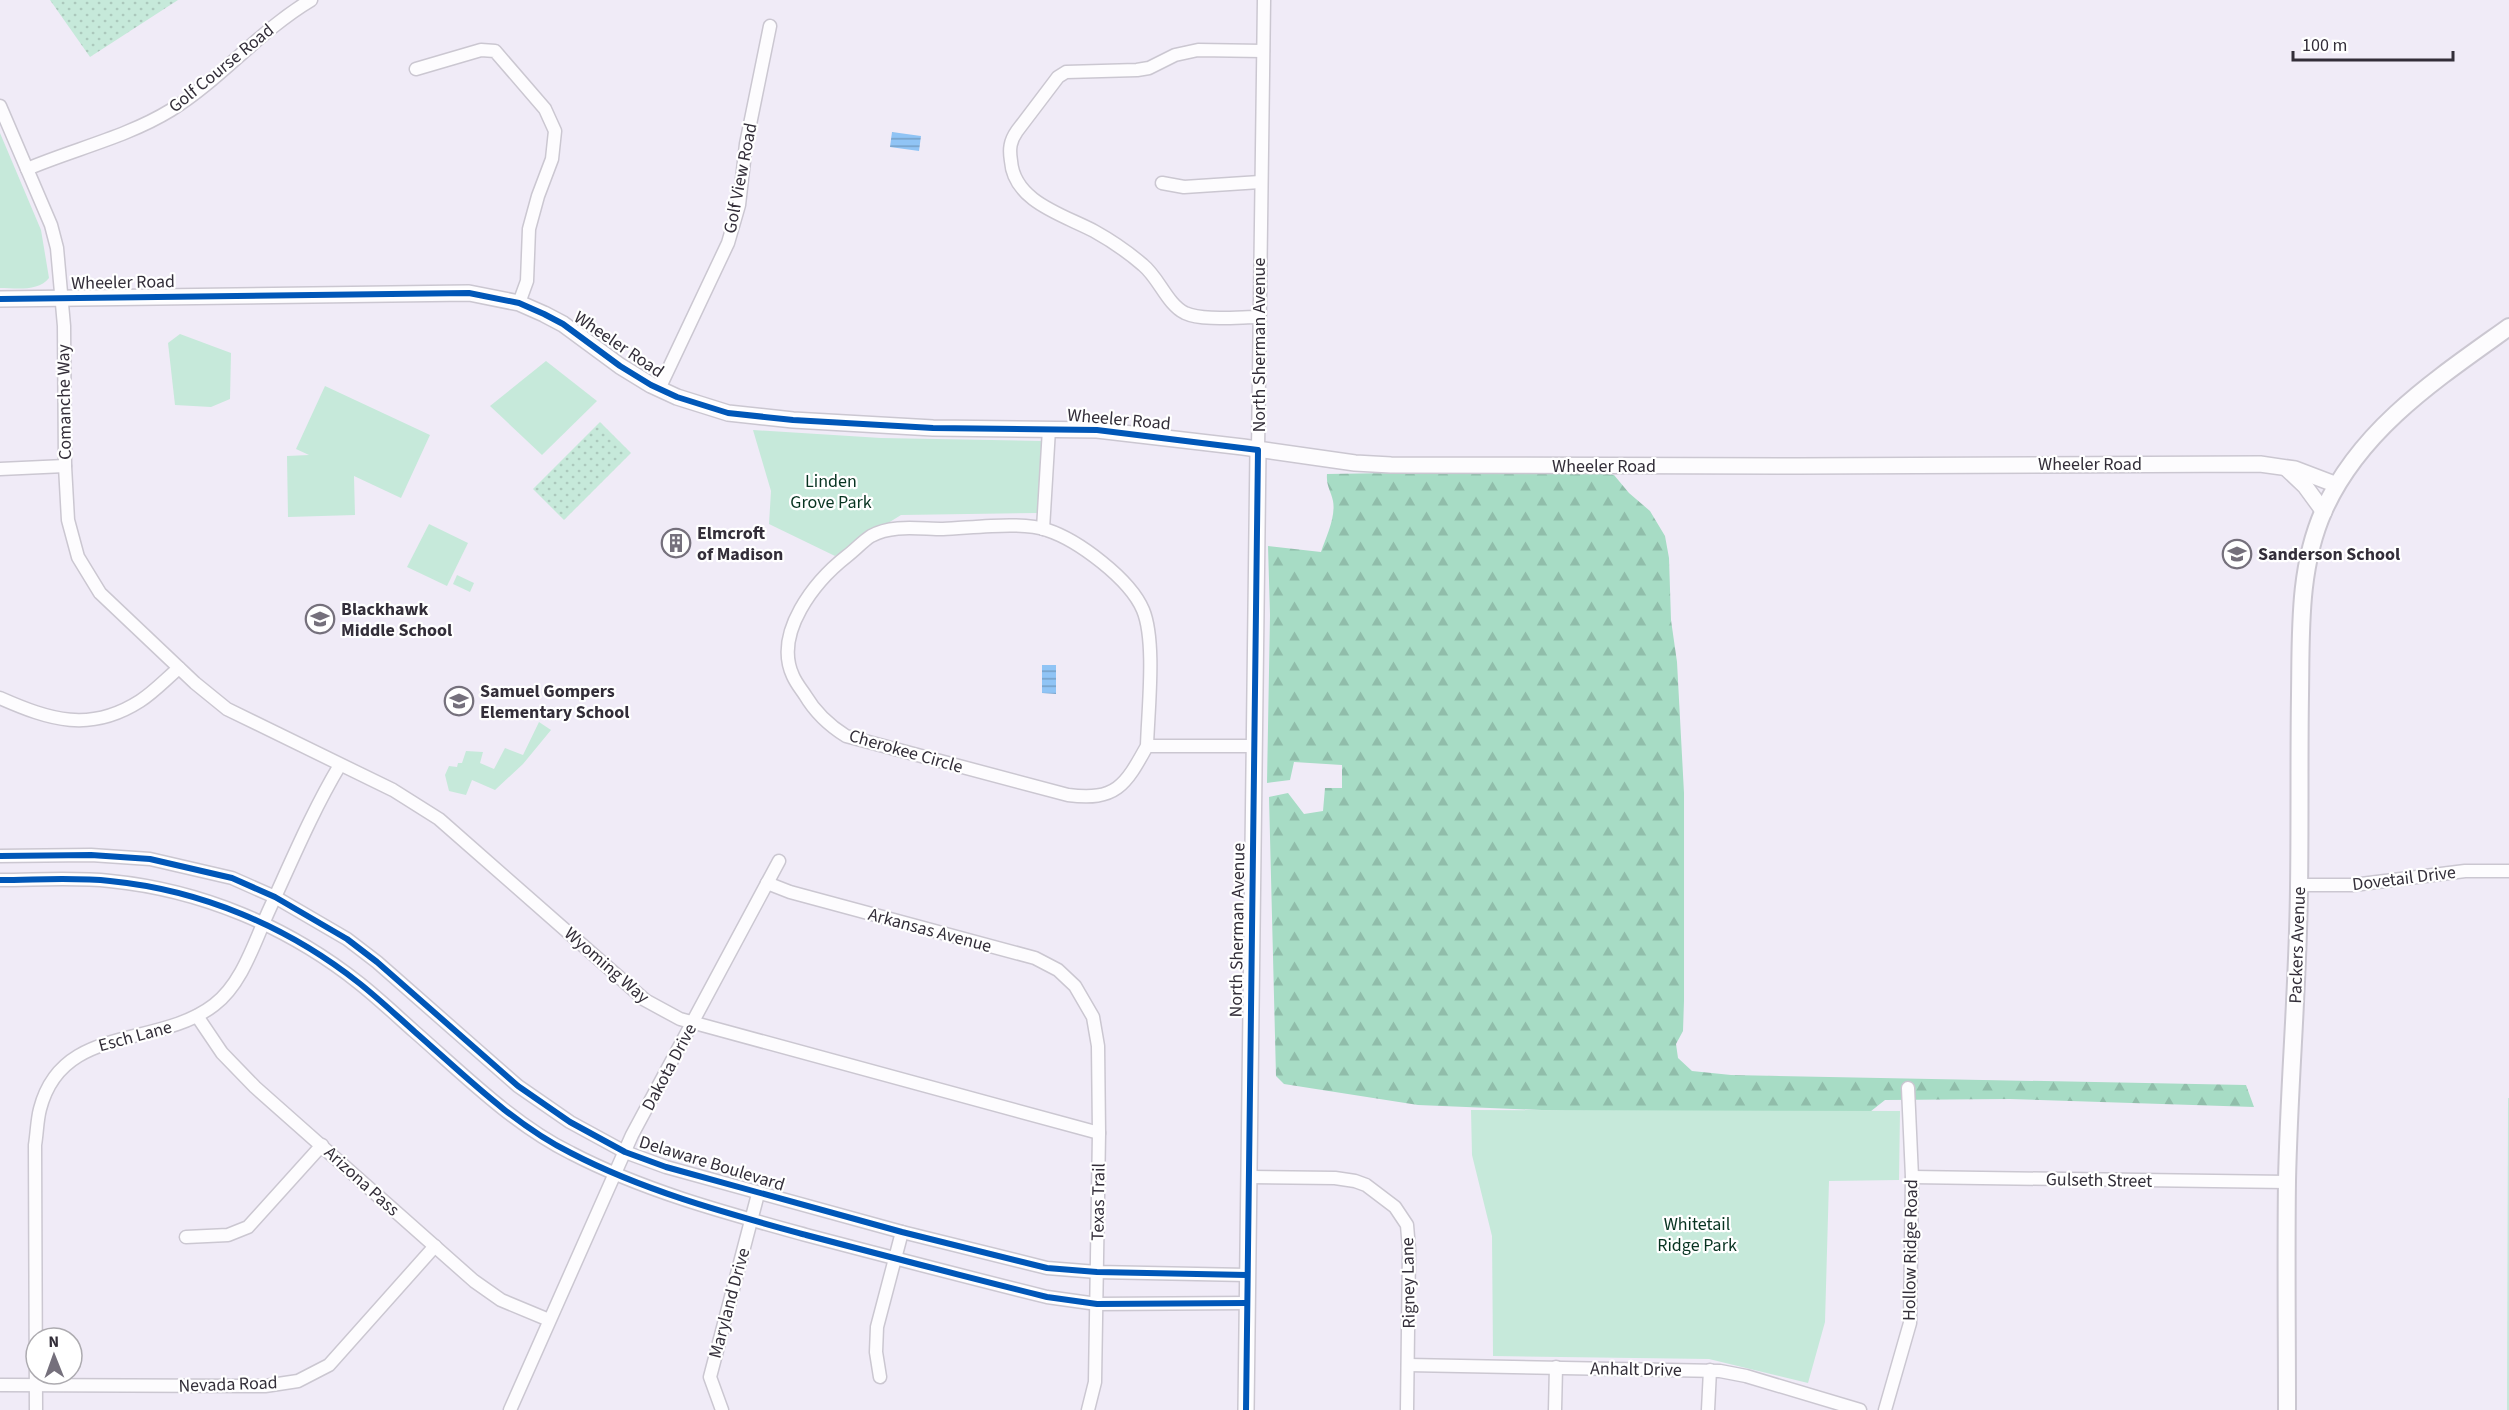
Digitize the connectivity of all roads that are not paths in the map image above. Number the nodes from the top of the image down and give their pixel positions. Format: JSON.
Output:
{"nodes":[{"id":1,"x":311,"y":0,"type":"edge"},
{"id":2,"x":1264,"y":0,"type":"edge"},
{"id":3,"x":770,"y":26,"type":"dead end"},
{"id":4,"x":1263,"y":51,"type":"junction"},
{"id":5,"x":416,"y":69,"type":"dead end"},
{"id":6,"x":0,"y":106,"type":"edge"},
{"id":7,"x":27,"y":169,"type":"junction"},
{"id":8,"x":1260,"y":182,"type":"junction"},
{"id":9,"x":1162,"y":183,"type":"dead end"},
{"id":10,"x":0,"y":298,"type":"edge"},
{"id":11,"x":62,"y":298,"type":"junction"},
{"id":12,"x":519,"y":303,"type":"junction"},
{"id":13,"x":1258,"y":317,"type":"junction"},
{"id":14,"x":2509,"y":327,"type":"edge"},
{"id":15,"x":659,"y":388,"type":"junction"},
{"id":16,"x":1049,"y":429,"type":"junction"},
{"id":17,"x":1258,"y":450,"type":"junction"},
{"id":18,"x":65,"y":466,"type":"junction"},
{"id":19,"x":2285,"y":467,"type":"junction"},
{"id":20,"x":0,"y":470,"type":"edge"},
{"id":21,"x":2337,"y":485,"type":"junction"},
{"id":22,"x":2324,"y":512,"type":"junction"},
{"id":23,"x":1043,"y":529,"type":"junction"},
{"id":24,"x":179,"y":668,"type":"junction"},
{"id":25,"x":0,"y":699,"type":"edge"},
{"id":26,"x":1147,"y":746,"type":"junction"},
{"id":27,"x":1254,"y":746,"type":"junction"},
{"id":28,"x":340,"y":765,"type":"junction"},
{"id":29,"x":0,"y":856,"type":"edge"},
{"id":30,"x":779,"y":861,"type":"dead end"},
{"id":31,"x":2509,"y":871,"type":"edge"},
{"id":32,"x":0,"y":880,"type":"edge"},
{"id":33,"x":767,"y":883,"type":"junction"},
{"id":34,"x":2299,"y":885,"type":"junction"},
{"id":35,"x":275,"y":897,"type":"junction"},
{"id":36,"x":263,"y":923,"type":"junction"},
{"id":37,"x":1082,"y":996,"type":"joint"},
{"id":38,"x":197,"y":1016,"type":"junction"},
{"id":39,"x":693,"y":1023,"type":"junction"},
{"id":40,"x":1908,"y":1088,"type":"dead end"},
{"id":41,"x":1099,"y":1133,"type":"junction"},
{"id":42,"x":322,"y":1145,"type":"junction"},
{"id":43,"x":625,"y":1152,"type":"junction"},
{"id":44,"x":615,"y":1175,"type":"junction"},
{"id":45,"x":1249,"y":1177,"type":"junction"},
{"id":46,"x":1912,"y":1177,"type":"junction"},
{"id":47,"x":2287,"y":1182,"type":"junction"},
{"id":48,"x":758,"y":1194,"type":"junction"},
{"id":49,"x":752,"y":1220,"type":"junction"},
{"id":50,"x":902,"y":1232,"type":"junction"},
{"id":51,"x":186,"y":1237,"type":"dead end"},
{"id":52,"x":435,"y":1246,"type":"junction"},
{"id":53,"x":895,"y":1258,"type":"junction"},
{"id":54,"x":1097,"y":1272,"type":"junction"},
{"id":55,"x":1247,"y":1275,"type":"junction"},
{"id":56,"x":1247,"y":1303,"type":"junction"},
{"id":57,"x":1097,"y":1304,"type":"junction"},
{"id":58,"x":549,"y":1320,"type":"junction"},
{"id":59,"x":36,"y":1326,"type":"edge"},
{"id":60,"x":1408,"y":1365,"type":"junction"},
{"id":61,"x":1556,"y":1367,"type":"junction"},
{"id":62,"x":1710,"y":1371,"type":"junction"},
{"id":63,"x":880,"y":1377,"type":"dead end"},
{"id":64,"x":0,"y":1385,"type":"edge"},
{"id":65,"x":24,"y":1386,"type":"edge"},
{"id":66,"x":36,"y":1386,"type":"edge"},
{"id":67,"x":84,"y":1386,"type":"edge"},
{"id":68,"x":36,"y":1410,"type":"edge"},
{"id":69,"x":510,"y":1410,"type":"edge"},
{"id":70,"x":722,"y":1410,"type":"edge"},
{"id":71,"x":1088,"y":1410,"type":"edge"},
{"id":72,"x":1246,"y":1410,"type":"edge"},
{"id":73,"x":1407,"y":1410,"type":"edge"},
{"id":74,"x":1555,"y":1410,"type":"edge"},
{"id":75,"x":1708,"y":1410,"type":"edge"},
{"id":76,"x":1860,"y":1410,"type":"edge"},
{"id":77,"x":1886,"y":1410,"type":"edge"},
{"id":78,"x":2287,"y":1410,"type":"edge"}],
"edges":[{"from":1,"to":7,"type":"street","name":"Golf Course Road"},
{"from":2,"to":4,"type":"street","name":"North Sherman Avenue"},
{"from":3,"to":15,"type":"street","name":"Golf View Road"},
{"from":4,"to":8,"type":"street","name":"North Sherman Avenue"},
{"from":4,"to":13,"type":"street"},
{"from":5,"to":12,"type":"street"},
{"from":6,"to":7,"type":"street","name":"Comanche Way"},
{"from":7,"to":11,"type":"street","name":"Comanche Way"},
{"from":8,"to":9,"type":"street"},
{"from":8,"to":13,"type":"street","name":"North Sherman Avenue"},
{"from":10,"to":11,"type":"street","name":"Wheeler Road"},
{"from":11,"to":12,"type":"street","name":"Wheeler Road"},
{"from":11,"to":18,"type":"street","name":"Comanche Way"},
{"from":12,"to":15,"type":"street","name":"Wheeler Road"},
{"from":13,"to":17,"type":"street","name":"North Sherman Avenue"},
{"from":14,"to":21,"type":"main road","name":"Packers Avenue"},
{"from":15,"to":16,"type":"street","name":"Wheeler Road"},
{"from":16,"to":17,"type":"street","name":"Wheeler Road"},
{"from":16,"to":23,"type":"street"},
{"from":17,"to":19,"type":"street","name":"Wheeler Road"},
{"from":17,"to":27,"type":"street","name":"North Sherman Avenue"},
{"from":18,"to":20,"type":"street"},
{"from":18,"to":24,"type":"street","name":"Comanche Way"},
{"from":19,"to":21,"type":"street","name":"Wheeler Road"},
{"from":19,"to":22,"type":"street"},
{"from":21,"to":22,"type":"main road","name":"Packers Avenue"},
{"from":22,"to":34,"type":"main road","name":"Packers Avenue"},
{"from":23,"to":26,"type":"street","name":"Cherokee Circle"},
{"from":23,"to":26,"type":"street","name":"Cherokee Circle"},
{"from":24,"to":25,"type":"street"},
{"from":24,"to":28,"type":"street","name":"Wyoming Way"},
{"from":26,"to":27,"type":"street"},
{"from":27,"to":45,"type":"street","name":"North Sherman Avenue"},
{"from":28,"to":35,"type":"street","name":"Esch Lane"},
{"from":28,"to":39,"type":"street","name":"Wyoming Way"},
{"from":29,"to":35,"type":"street","name":"Delaware Boulevard"},
{"from":30,"to":33,"type":"street","name":"Dakota Drive"},
{"from":31,"to":34,"type":"street","name":"Dovetail Drive"},
{"from":32,"to":36,"type":"street"},
{"from":33,"to":37,"type":"street","name":"Arkansas Avenue"},
{"from":33,"to":39,"type":"street","name":"Dakota Drive"},
{"from":34,"to":47,"type":"main road","name":"Packers Avenue"},
{"from":35,"to":36,"type":"street","name":"Esch Lane"},
{"from":35,"to":43,"type":"street","name":"Delaware Boulevard"},
{"from":36,"to":38,"type":"street","name":"Esch Lane"},
{"from":36,"to":44,"type":"street"},
{"from":37,"to":41,"type":"street","name":"Texas Trail"},
{"from":38,"to":42,"type":"street","name":"Arizona Pass"},
{"from":38,"to":59,"type":"street","name":"Esch Lane"},
{"from":39,"to":41,"type":"street","name":"Wyoming Way"},
{"from":39,"to":43,"type":"street","name":"Dakota Drive"},
{"from":40,"to":46,"type":"street","name":"Hollow Ridge Road"},
{"from":41,"to":54,"type":"street","name":"Texas Trail"},
{"from":42,"to":51,"type":"street"},
{"from":42,"to":52,"type":"street","name":"Arizona Pass"},
{"from":43,"to":44,"type":"street","name":"Dakota Drive"},
{"from":43,"to":48,"type":"street","name":"Delaware Boulevard"},
{"from":44,"to":49,"type":"street"},
{"from":44,"to":58,"type":"street","name":"Dakota Drive"},
{"from":45,"to":55,"type":"street","name":"North Sherman Avenue"},
{"from":45,"to":60,"type":"street","name":"Rigney Lane"},
{"from":46,"to":47,"type":"street","name":"Gulseth Street"},
{"from":46,"to":77,"type":"street","name":"Hollow Ridge Road"},
{"from":47,"to":78,"type":"main road","name":"Packers Avenue"},
{"from":48,"to":49,"type":"street","name":"Maryland Drive"},
{"from":48,"to":50,"type":"street","name":"Delaware Boulevard"},
{"from":49,"to":53,"type":"street"},
{"from":49,"to":70,"type":"street","name":"Maryland Drive"},
{"from":50,"to":53,"type":"street"},
{"from":50,"to":54,"type":"street","name":"Delaware Boulevard"},
{"from":52,"to":58,"type":"street","name":"Arizona Pass"},
{"from":52,"to":67,"type":"street","name":"Nevada Road"},
{"from":53,"to":57,"type":"street"},
{"from":53,"to":63,"type":"street"},
{"from":54,"to":55,"type":"street","name":"Delaware Boulevard"},
{"from":54,"to":57,"type":"street","name":"Texas Trail"},
{"from":55,"to":56,"type":"street","name":"North Sherman Avenue"},
{"from":56,"to":57,"type":"street"},
{"from":56,"to":72,"type":"street","name":"North Sherman Avenue"},
{"from":57,"to":71,"type":"street","name":"Texas Trail"},
{"from":58,"to":69,"type":"street","name":"Dakota Drive"},
{"from":60,"to":61,"type":"street","name":"Anhalt Drive"},
{"from":60,"to":73,"type":"street","name":"Rigney Lane"},
{"from":61,"to":62,"type":"street","name":"Anhalt Drive"},
{"from":61,"to":74,"type":"street"},
{"from":62,"to":75,"type":"street"},
{"from":62,"to":76,"type":"street","name":"Anhalt Drive"},
{"from":64,"to":65,"type":"street","name":"Nevada Road"},
{"from":66,"to":68,"type":"street","name":"Esch Lane"}]}
